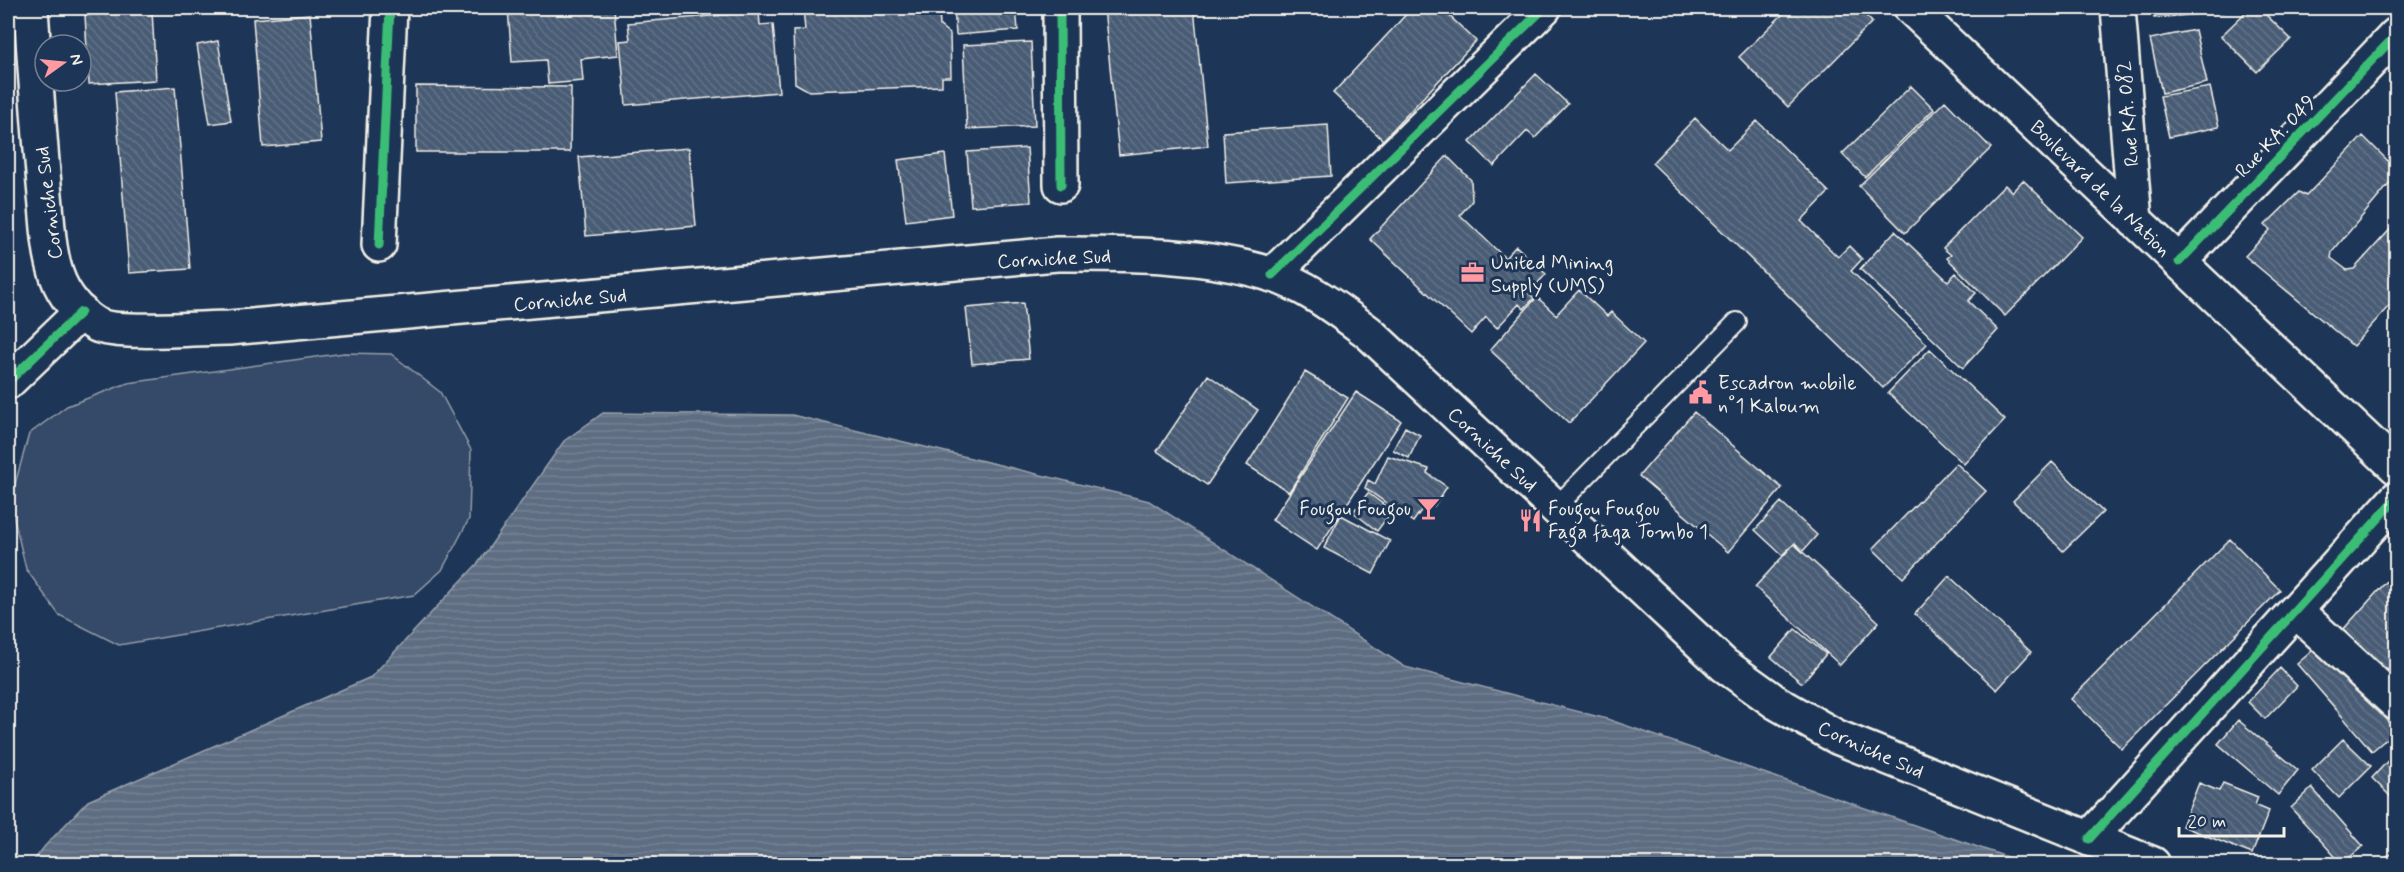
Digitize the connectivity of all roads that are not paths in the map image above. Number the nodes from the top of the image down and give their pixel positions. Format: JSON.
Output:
{"nodes":[{"id":1,"x":31,"y":8,"type":"edge"},
{"id":2,"x":390,"y":8,"type":"edge"},
{"id":3,"x":1060,"y":8,"type":"edge"},
{"id":4,"x":1544,"y":8,"type":"edge"},
{"id":5,"x":1911,"y":8,"type":"edge"},
{"id":6,"x":2118,"y":8,"type":"edge"},
{"id":7,"x":2397,"y":35,"type":"edge"},
{"id":8,"x":1061,"y":185,"type":"dead end"},
{"id":9,"x":2135,"y":221,"type":"junction"},
{"id":10,"x":379,"y":244,"type":"dead end"},
{"id":11,"x":2179,"y":262,"type":"junction"},
{"id":12,"x":1272,"y":275,"type":"junction"},
{"id":13,"x":81,"y":312,"type":"junction"},
{"id":14,"x":1737,"y":322,"type":"dead end"},
{"id":15,"x":8,"y":382,"type":"edge"},
{"id":16,"x":2397,"y":467,"type":"edge"},
{"id":17,"x":2397,"y":499,"type":"edge"},
{"id":18,"x":1555,"y":508,"type":"junction"},
{"id":19,"x":2296,"y":611,"type":"junction"},
{"id":20,"x":2397,"y":703,"type":"edge"},
{"id":21,"x":2089,"y":839,"type":"junction"},
{"id":22,"x":2153,"y":864,"type":"edge"}],
"edges":[{"from":1,"to":13,"type":"main road","name":"Corniche Sud"},
{"from":2,"to":10,"type":"main road"},
{"from":3,"to":8,"type":"main road"},
{"from":4,"to":12,"type":"main road"},
{"from":5,"to":9,"type":"main road","name":"Boulevard de la Nation"},
{"from":6,"to":9,"type":"main road","name":"Rue KA. 082"},
{"from":7,"to":11,"type":"main road","name":"Rue KA. 049"},
{"from":9,"to":11,"type":"main road","name":"Boulevard de la Nation"},
{"from":11,"to":16,"type":"main road","name":"Boulevard de la Nation"},
{"from":12,"to":13,"type":"main road","name":"Corniche Sud"},
{"from":12,"to":18,"type":"main road","name":"Corniche Sud"},
{"from":13,"to":15,"type":"main road"},
{"from":14,"to":18,"type":"lane"},
{"from":17,"to":19,"type":"main road"},
{"from":18,"to":21,"type":"main road","name":"Corniche Sud"},
{"from":19,"to":20,"type":"main road"},
{"from":19,"to":21,"type":"main road"},
{"from":21,"to":22,"type":"main road","name":"Corniche Sud"}]}
